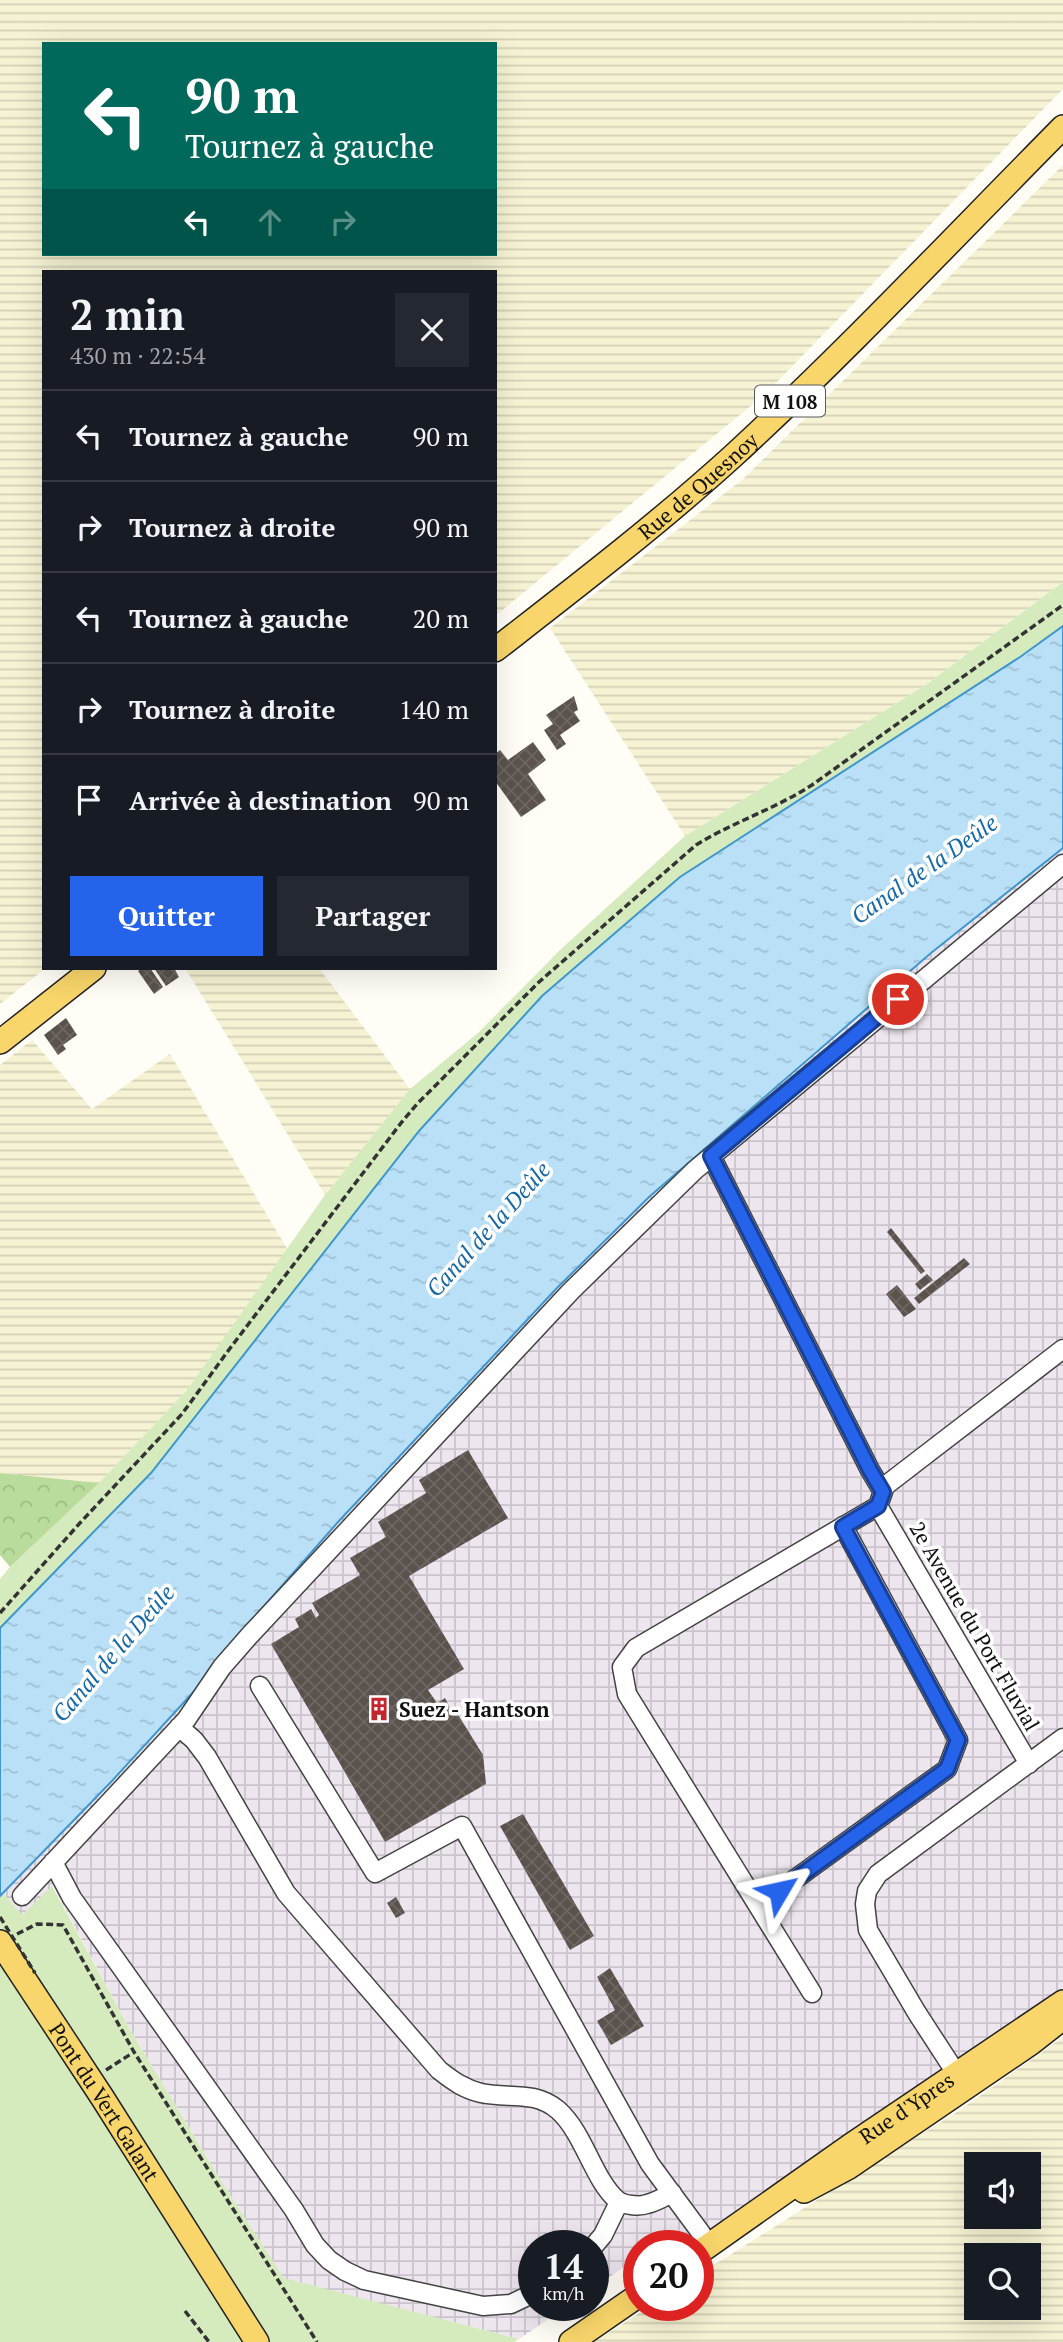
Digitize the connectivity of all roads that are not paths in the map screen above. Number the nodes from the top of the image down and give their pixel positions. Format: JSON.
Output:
{"nodes":[{"id":1,"x":1063,"y":127,"type":"edge"},
{"id":2,"x":497,"y":648,"type":"edge"},
{"id":3,"x":1063,"y":864,"type":"edge"},
{"id":4,"x":91,"y":970,"type":"edge"},
{"id":5,"x":0,"y":1042,"type":"edge"},
{"id":6,"x":711,"y":1156,"type":"junction"},
{"id":7,"x":1063,"y":1349,"type":"edge"},
{"id":8,"x":881,"y":1499,"type":"junction"},
{"id":9,"x":843,"y":1527,"type":"junction"},
{"id":10,"x":261,"y":1686,"type":"dead end"},
{"id":11,"x":179,"y":1727,"type":"junction"},
{"id":12,"x":1063,"y":1738,"type":"edge"},
{"id":13,"x":1029,"y":1763,"type":"junction"},
{"id":14,"x":53,"y":1862,"type":"junction"},
{"id":15,"x":22,"y":1896,"type":"dead end"},
{"id":16,"x":758,"y":1906,"type":"junction"},
{"id":17,"x":6,"y":1939,"type":"edge"},
{"id":18,"x":812,"y":1993,"type":"dead end"},
{"id":19,"x":1063,"y":2002,"type":"edge"},
{"id":20,"x":1063,"y":2018,"type":"edge"},
{"id":21,"x":956,"y":2073,"type":"junction"},
{"id":22,"x":672,"y":2193,"type":"junction"},
{"id":23,"x":619,"y":2202,"type":"junction"},
{"id":24,"x":751,"y":2217,"type":"junction"},
{"id":25,"x":605,"y":2230,"type":"edge"},
{"id":26,"x":699,"y":2230,"type":"edge"},
{"id":27,"x":714,"y":2242,"type":"edge"},
{"id":28,"x":518,"y":2301,"type":"edge"},
{"id":29,"x":623,"y":2306,"type":"edge"},
{"id":30,"x":257,"y":2340,"type":"edge"},
{"id":31,"x":571,"y":2342,"type":"edge"}],
"edges":[{"from":1,"to":2,"type":"main road","name":"Rue de Quesnoy","number":"M 108"},
{"from":3,"to":6,"type":"street"},
{"from":4,"to":5,"type":"main road"},
{"from":6,"to":8,"type":"street","name":"2e Avenue du Port Fluvial"},
{"from":6,"to":11,"type":"street"},
{"from":7,"to":8,"type":"street"},
{"from":8,"to":9,"type":"street"},
{"from":8,"to":13,"type":"street","name":"2e Avenue du Port Fluvial"},
{"from":9,"to":16,"type":"street"},
{"from":9,"to":16,"type":"street"},
{"from":10,"to":22,"type":"street"},
{"from":11,"to":14,"type":"street"},
{"from":11,"to":23,"type":"street"},
{"from":12,"to":13,"type":"street"},
{"from":13,"to":21,"type":"street"},
{"from":14,"to":15,"type":"street"},
{"from":14,"to":28,"type":"street"},
{"from":16,"to":18,"type":"street"},
{"from":17,"to":30,"type":"main road","name":"Pont du Vert Galant"},
{"from":19,"to":21,"type":"main road","name":"Rue d'Ypres"},
{"from":20,"to":24,"type":"main road","name":"Rue d'Ypres"},
{"from":21,"to":24,"type":"main road","name":"Rue d'Ypres"},
{"from":22,"to":23,"type":"street"},
{"from":22,"to":26,"type":"street"},
{"from":23,"to":25,"type":"street"},
{"from":24,"to":27,"type":"main road","name":"Rue d'Ypres"},
{"from":29,"to":31,"type":"main road"}]}
